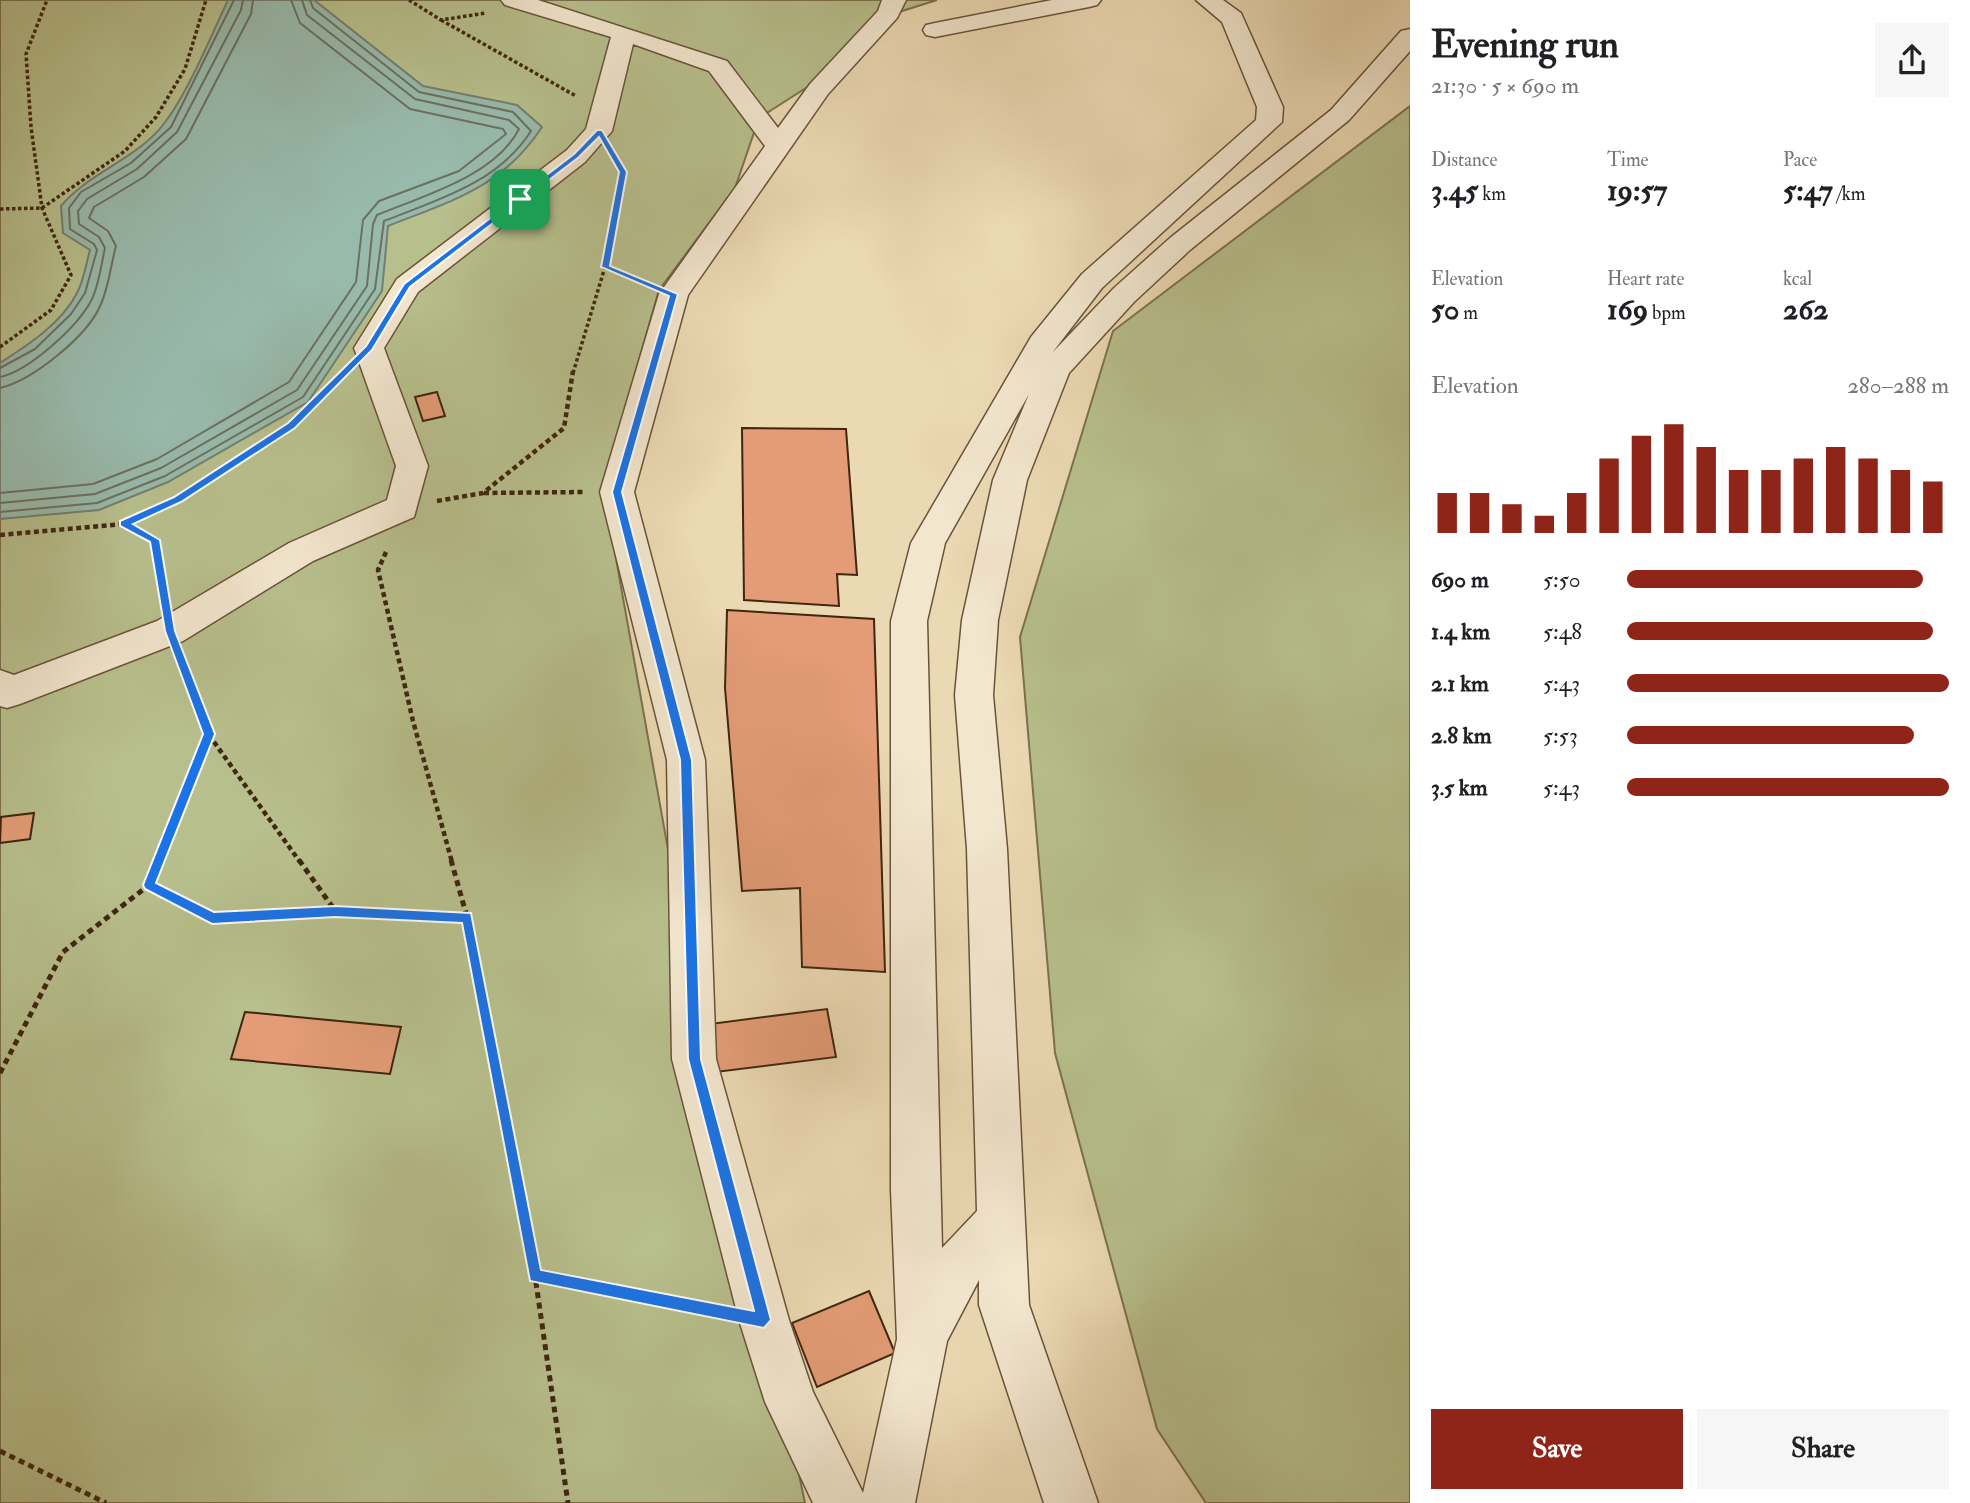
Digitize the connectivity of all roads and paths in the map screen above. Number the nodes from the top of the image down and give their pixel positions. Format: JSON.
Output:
{"nodes":[{"id":1,"x":47,"y":0,"type":"edge"},
{"id":2,"x":206,"y":0,"type":"edge"},
{"id":3,"x":409,"y":0,"type":"edge"},
{"id":4,"x":894,"y":0,"type":"edge"},
{"id":5,"x":1089,"y":0,"type":"edge"},
{"id":6,"x":1208,"y":0,"type":"edge"},
{"id":7,"x":522,"y":3,"type":"edge"},
{"id":8,"x":441,"y":20,"type":"junction"},
{"id":9,"x":935,"y":30,"type":"dead end"},
{"id":10,"x":624,"y":33,"type":"junction"},
{"id":11,"x":1410,"y":36,"type":"edge"},
{"id":12,"x":602,"y":122,"type":"junction"},
{"id":13,"x":778,"y":146,"type":"junction"},
{"id":14,"x":42,"y":208,"type":"junction"},
{"id":15,"x":0,"y":209,"type":"edge"},
{"id":16,"x":606,"y":267,"type":"junction"},
{"id":17,"x":674,"y":294,"type":"junction"},
{"id":18,"x":0,"y":347,"type":"edge"},
{"id":19,"x":369,"y":348,"type":"junction"},
{"id":20,"x":483,"y":492,"type":"junction"},
{"id":21,"x":617,"y":492,"type":"junction"},
{"id":22,"x":402,"y":508,"type":"junction"},
{"id":23,"x":124,"y":524,"type":"junction"},
{"id":24,"x":0,"y":535,"type":"edge"},
{"id":25,"x":170,"y":631,"type":"junction"},
{"id":26,"x":0,"y":685,"type":"edge"},
{"id":27,"x":209,"y":734,"type":"junction"},
{"id":28,"x":149,"y":885,"type":"junction"},
{"id":29,"x":335,"y":912,"type":"junction"},
{"id":30,"x":467,"y":917,"type":"junction"},
{"id":31,"x":0,"y":1073,"type":"edge"},
{"id":32,"x":1003,"y":1218,"type":"junction"},
{"id":33,"x":535,"y":1276,"type":"junction"},
{"id":34,"x":764,"y":1320,"type":"junction"},
{"id":35,"x":922,"y":1339,"type":"junction"},
{"id":36,"x":0,"y":1451,"type":"edge"},
{"id":37,"x":106,"y":1503,"type":"edge"},
{"id":38,"x":568,"y":1503,"type":"edge"},
{"id":39,"x":841,"y":1503,"type":"edge"},
{"id":40,"x":888,"y":1503,"type":"edge"},
{"id":41,"x":1071,"y":1503,"type":"edge"}],
"edges":[{"from":1,"to":14,"type":"path"},
{"from":2,"to":14,"type":"path"},
{"from":3,"to":8,"type":"path"},
{"from":4,"to":13,"type":"street"},
{"from":5,"to":9,"type":"street"},
{"from":6,"to":35,"type":"street"},
{"from":7,"to":8,"type":"path"},
{"from":7,"to":10,"type":"street"},
{"from":8,"to":12,"type":"path"},
{"from":10,"to":12,"type":"street"},
{"from":10,"to":13,"type":"street"},
{"from":11,"to":32,"type":"street"},
{"from":12,"to":16,"type":"path"},
{"from":12,"to":19,"type":"street"},
{"from":13,"to":17,"type":"street"},
{"from":14,"to":15,"type":"path"},
{"from":14,"to":18,"type":"path"},
{"from":16,"to":17,"type":"path"},
{"from":16,"to":20,"type":"path"},
{"from":17,"to":21,"type":"street"},
{"from":19,"to":22,"type":"street"},
{"from":19,"to":23,"type":"path"},
{"from":20,"to":21,"type":"path"},
{"from":20,"to":22,"type":"path"},
{"from":21,"to":34,"type":"street"},
{"from":22,"to":25,"type":"street"},
{"from":22,"to":30,"type":"path"},
{"from":23,"to":24,"type":"path"},
{"from":23,"to":25,"type":"path"},
{"from":25,"to":26,"type":"street"},
{"from":25,"to":27,"type":"path"},
{"from":27,"to":28,"type":"path"},
{"from":27,"to":29,"type":"path"},
{"from":28,"to":29,"type":"path"},
{"from":28,"to":31,"type":"path"},
{"from":29,"to":30,"type":"path"},
{"from":30,"to":33,"type":"path"},
{"from":32,"to":35,"type":"street"},
{"from":32,"to":41,"type":"street"},
{"from":33,"to":34,"type":"path"},
{"from":33,"to":38,"type":"path"},
{"from":34,"to":39,"type":"street"},
{"from":35,"to":40,"type":"street"},
{"from":36,"to":37,"type":"path"}]}
